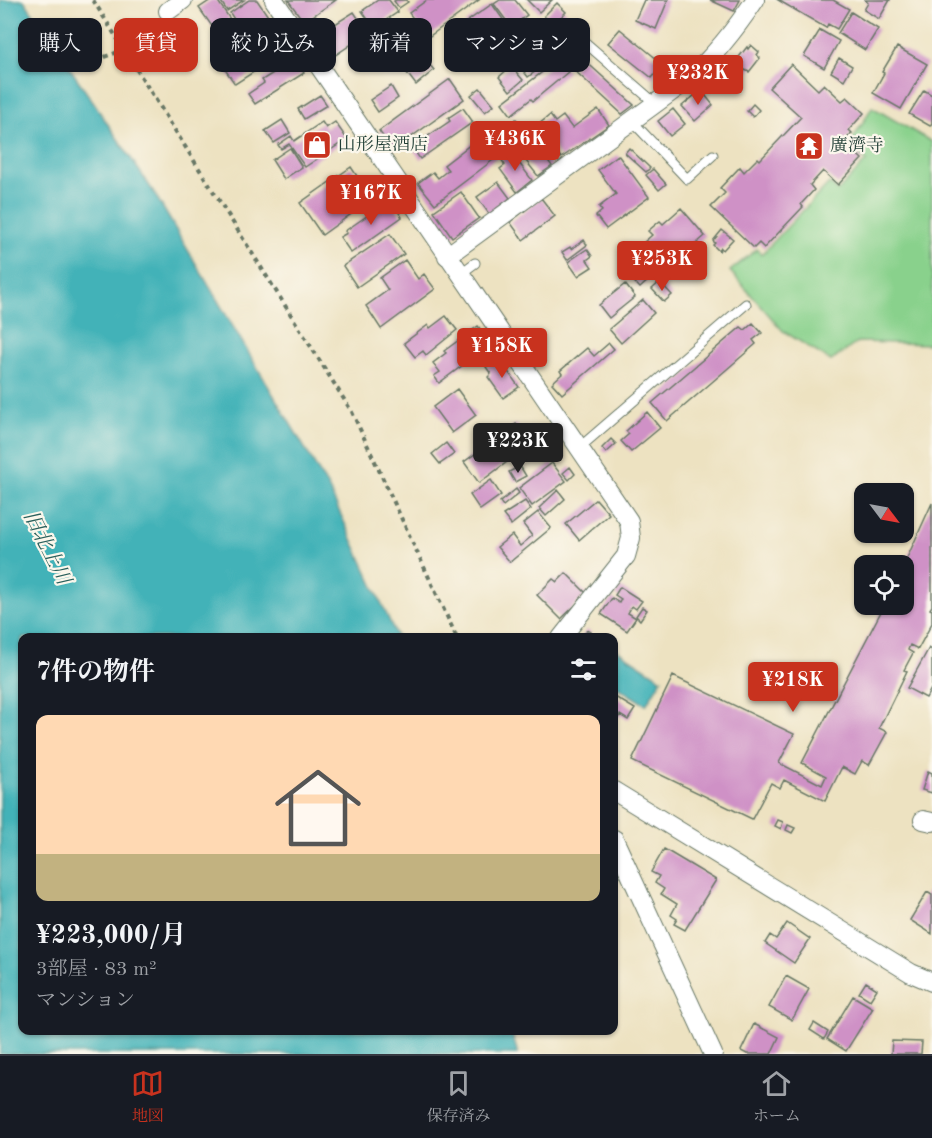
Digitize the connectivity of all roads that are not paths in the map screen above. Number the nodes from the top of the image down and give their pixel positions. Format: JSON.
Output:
{"nodes":[{"id":1,"x":274,"y":0,"type":"edge"},
{"id":2,"x":755,"y":0,"type":"edge"},
{"id":3,"x":590,"y":47,"type":"edge"},
{"id":4,"x":656,"y":104,"type":"junction"},
{"id":5,"x":633,"y":121,"type":"junction"},
{"id":6,"x":712,"y":155,"type":"dead end"},
{"id":7,"x":447,"y":256,"type":"junction"},
{"id":8,"x":475,"y":263,"type":"dead end"},
{"id":9,"x":460,"y":274,"type":"junction"},
{"id":10,"x":746,"y":304,"type":"dead end"},
{"id":11,"x":579,"y":448,"type":"junction"},
{"id":12,"x":565,"y":633,"type":"edge"},
{"id":13,"x":618,"y":793,"type":"edge"},
{"id":14,"x":618,"y":848,"type":"edge"},
{"id":15,"x":932,"y":982,"type":"edge"},
{"id":16,"x":713,"y":1054,"type":"edge"}],
"edges":[{"from":1,"to":7,"type":"street"},
{"from":2,"to":4,"type":"street"},
{"from":3,"to":4,"type":"lane"},
{"from":4,"to":5,"type":"street"},
{"from":5,"to":6,"type":"lane"},
{"from":5,"to":7,"type":"street"},
{"from":7,"to":9,"type":"street"},
{"from":8,"to":9,"type":"lane"},
{"from":9,"to":11,"type":"street"},
{"from":10,"to":11,"type":"lane"},
{"from":11,"to":12,"type":"street"},
{"from":13,"to":15,"type":"street"},
{"from":14,"to":16,"type":"street"}]}
